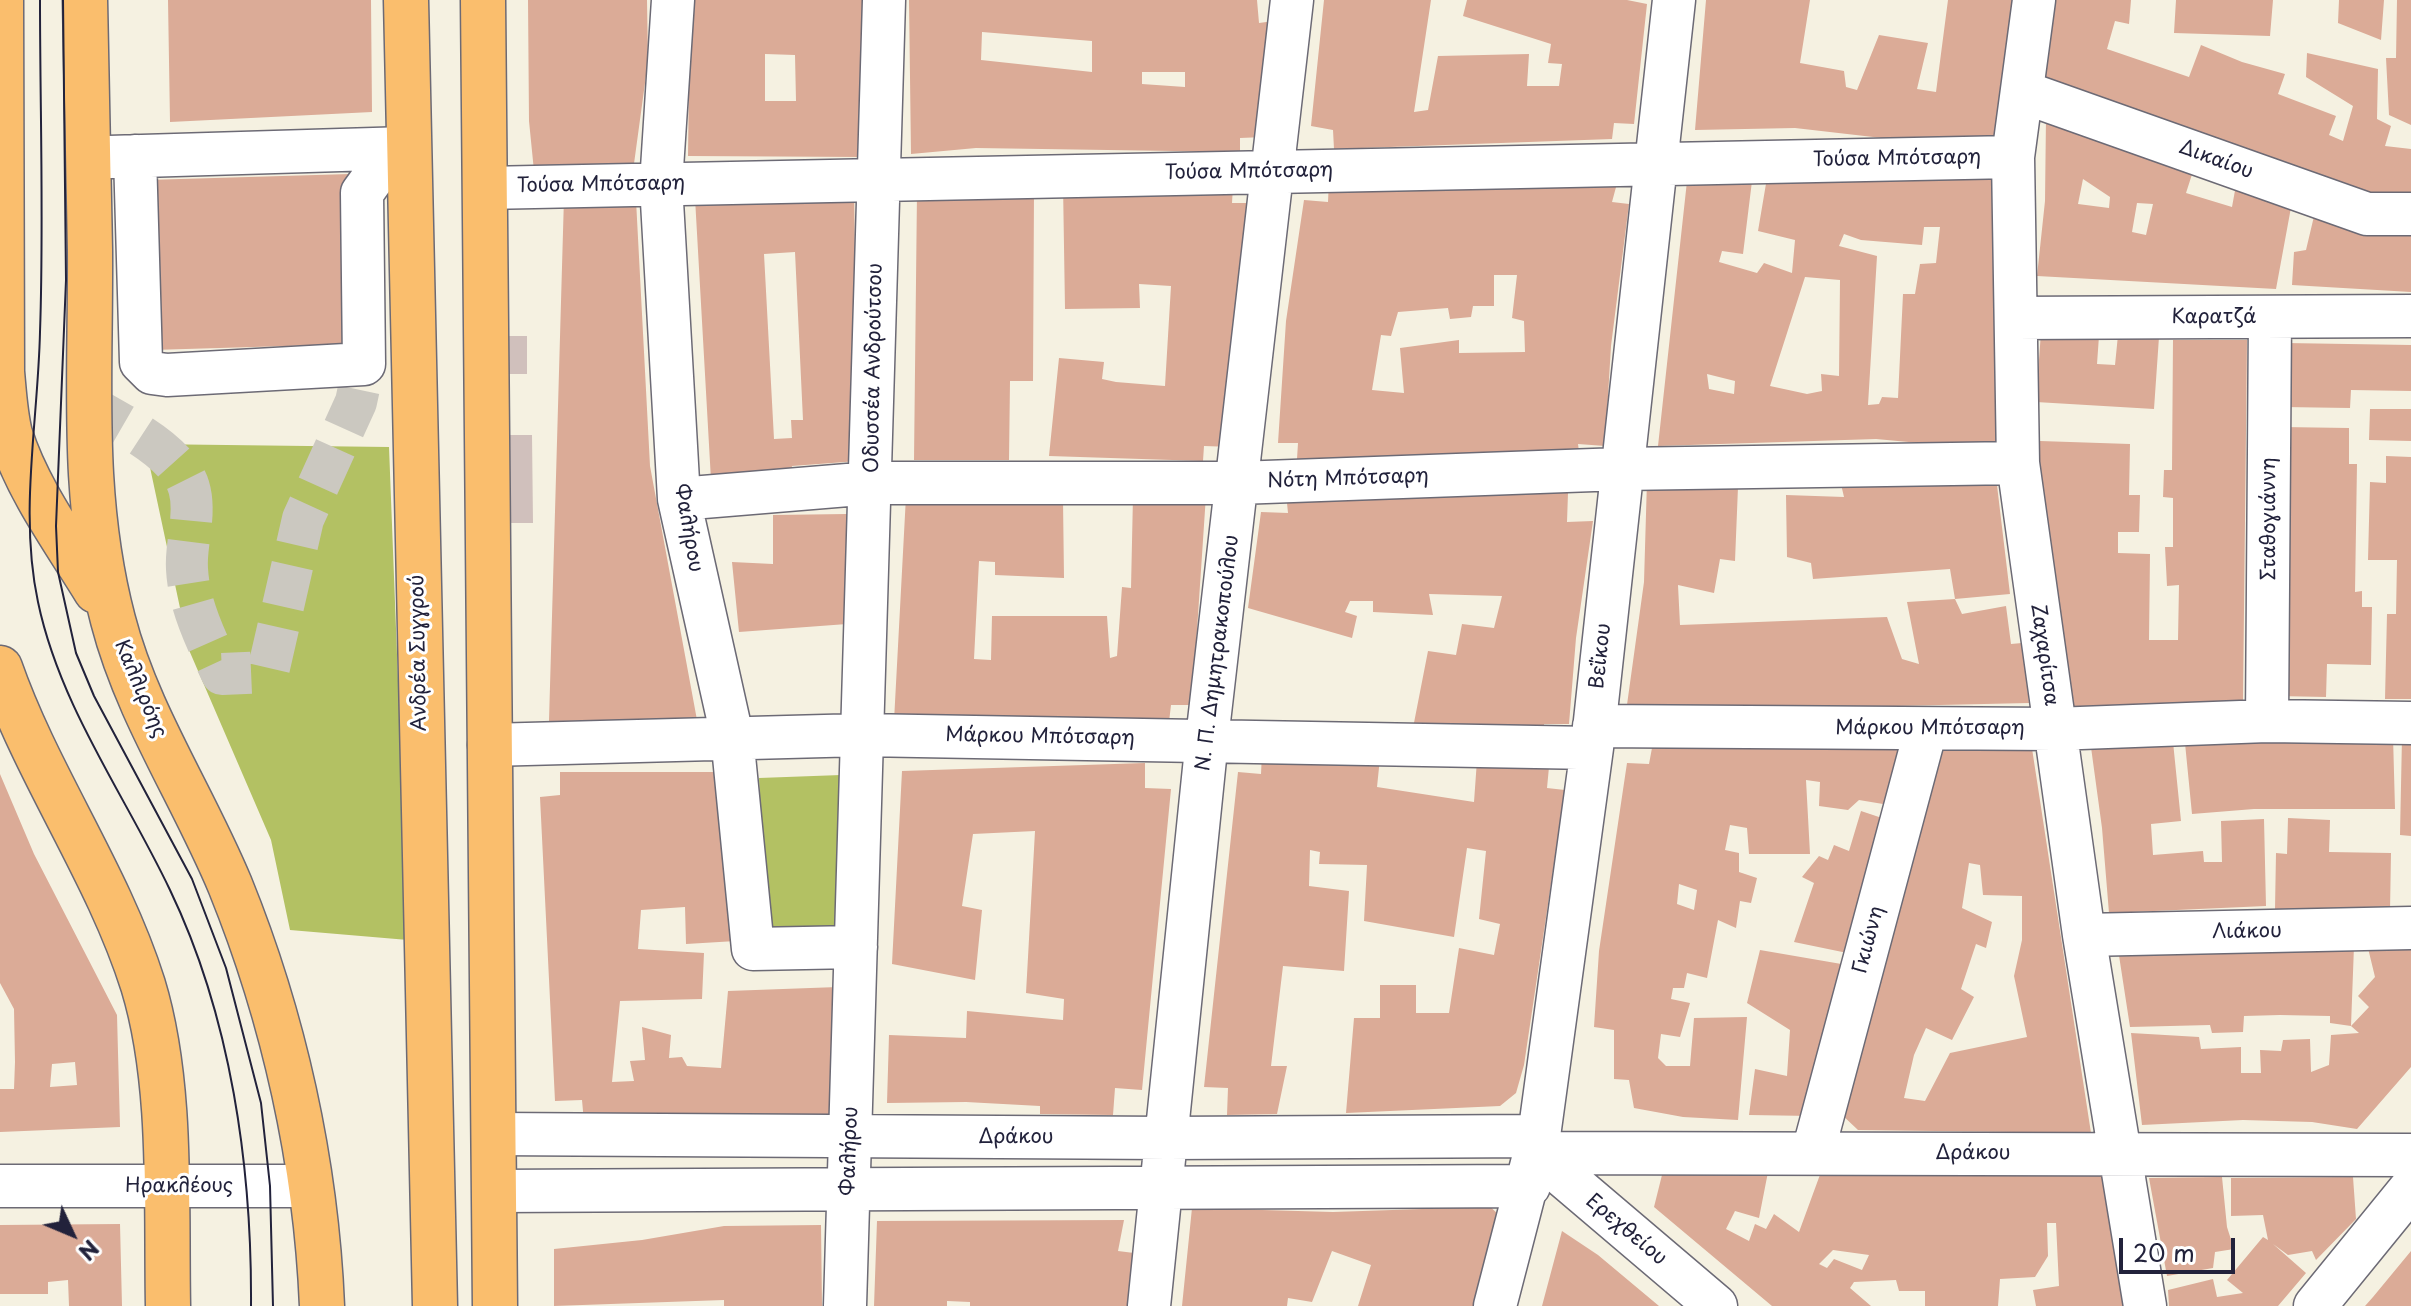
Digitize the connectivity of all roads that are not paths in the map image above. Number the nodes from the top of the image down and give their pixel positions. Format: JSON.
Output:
{"nodes":[{"id":1,"x":1,"y":0,"type":"edge"},
{"id":2,"x":85,"y":0,"type":"edge"},
{"id":3,"x":406,"y":0,"type":"edge"},
{"id":4,"x":483,"y":0,"type":"edge"},
{"id":5,"x":673,"y":0,"type":"edge"},
{"id":6,"x":884,"y":0,"type":"edge"},
{"id":7,"x":1292,"y":0,"type":"edge"},
{"id":8,"x":2034,"y":0,"type":"edge"},
{"id":9,"x":1669,"y":1,"type":"edge"},
{"id":10,"x":2023,"y":92,"type":"junction"},
{"id":11,"x":407,"y":148,"type":"junction"},
{"id":12,"x":135,"y":156,"type":"junction"},
{"id":13,"x":87,"y":157,"type":"junction"},
{"id":14,"x":2013,"y":157,"type":"junction"},
{"id":15,"x":1656,"y":164,"type":"junction"},
{"id":16,"x":1274,"y":171,"type":"junction"},
{"id":17,"x":878,"y":180,"type":"junction"},
{"id":18,"x":661,"y":184,"type":"junction"},
{"id":19,"x":485,"y":188,"type":"junction"},
{"id":20,"x":2411,"y":214,"type":"edge"},
{"id":21,"x":2411,"y":316,"type":"edge"},
{"id":22,"x":2270,"y":317,"type":"junction"},
{"id":23,"x":2016,"y":318,"type":"junction"},
{"id":24,"x":2018,"y":463,"type":"junction"},
{"id":25,"x":1621,"y":469,"type":"junction"},
{"id":26,"x":872,"y":483,"type":"junction"},
{"id":27,"x":1238,"y":483,"type":"junction"},
{"id":28,"x":679,"y":499,"type":"junction"},
{"id":29,"x":112,"y":617,"type":"junction"},
{"id":30,"x":4,"y":690,"type":"edge"},
{"id":31,"x":2267,"y":721,"type":"junction"},
{"id":32,"x":2411,"y":723,"type":"edge"},
{"id":33,"x":1926,"y":729,"type":"junction"},
{"id":34,"x":2054,"y":729,"type":"junction"},
{"id":35,"x":862,"y":735,"type":"junction"},
{"id":36,"x":732,"y":736,"type":"junction"},
{"id":37,"x":1593,"y":737,"type":"junction"},
{"id":38,"x":1207,"y":739,"type":"junction"},
{"id":39,"x":489,"y":745,"type":"junction"},
{"id":40,"x":2411,"y":928,"type":"edge"},
{"id":41,"x":2084,"y":935,"type":"junction"},
{"id":42,"x":856,"y":947,"type":"junction"},
{"id":43,"x":493,"y":1134,"type":"junction"},
{"id":44,"x":850,"y":1136,"type":"junction"},
{"id":45,"x":1168,"y":1138,"type":"junction"},
{"id":46,"x":1813,"y":1152,"type":"junction"},
{"id":47,"x":2121,"y":1153,"type":"junction"},
{"id":48,"x":2411,"y":1155,"type":"edge"},
{"id":49,"x":1535,"y":1158,"type":"junction"},
{"id":50,"x":0,"y":1186,"type":"edge"},
{"id":51,"x":166,"y":1186,"type":"junction"},
{"id":52,"x":310,"y":1186,"type":"junction"},
{"id":53,"x":1163,"y":1187,"type":"junction"},
{"id":54,"x":2411,"y":1188,"type":"edge"},
{"id":55,"x":849,"y":1190,"type":"junction"},
{"id":56,"x":494,"y":1191,"type":"junction"},
{"id":57,"x":168,"y":1306,"type":"edge"},
{"id":58,"x":322,"y":1306,"type":"edge"},
{"id":59,"x":435,"y":1306,"type":"edge"},
{"id":60,"x":495,"y":1306,"type":"edge"},
{"id":61,"x":845,"y":1306,"type":"edge"},
{"id":62,"x":1149,"y":1306,"type":"edge"},
{"id":63,"x":1495,"y":1306,"type":"edge"},
{"id":64,"x":1716,"y":1306,"type":"edge"},
{"id":65,"x":2145,"y":1306,"type":"edge"},
{"id":66,"x":2315,"y":1306,"type":"edge"}],
"edges":[{"from":1,"to":29,"type":"main road"},
{"from":2,"to":13,"type":"main road","name":"Καλλιρόης"},
{"from":3,"to":11,"type":"main road","name":"Ανδρέα Συγγρού"},
{"from":4,"to":19,"type":"main road"},
{"from":5,"to":18,"type":"street","name":"Φαλήρου"},
{"from":6,"to":17,"type":"street","name":"Οδυσσέα Ανδρούτσου"},
{"from":7,"to":16,"type":"street","name":"Ν. Π. Δημητρακοπούλου"},
{"from":8,"to":10,"type":"street","name":"Ζαχαρίτσα"},
{"from":9,"to":15,"type":"street","name":"Βεΐκου"},
{"from":10,"to":14,"type":"street","name":"Ζαχαρίτσα"},
{"from":10,"to":20,"type":"street","name":"Δικαίου"},
{"from":11,"to":12,"type":"street"},
{"from":11,"to":12,"type":"street"},
{"from":11,"to":59,"type":"main road","name":"Ανδρέα Συγγρού"},
{"from":12,"to":13,"type":"street"},
{"from":13,"to":29,"type":"main road","name":"Καλλιρόης"},
{"from":14,"to":15,"type":"street","name":"Τούσα Μπότσαρη"},
{"from":14,"to":23,"type":"street","name":"Ζαχαρίτσα"},
{"from":15,"to":16,"type":"street","name":"Τούσα Μπότσαρη"},
{"from":15,"to":25,"type":"street","name":"Βεΐκου"},
{"from":16,"to":17,"type":"street","name":"Τούσα Μπότσαρη"},
{"from":16,"to":27,"type":"street","name":"Ν. Π. Δημητρακοπούλου"},
{"from":17,"to":18,"type":"street","name":"Τούσα Μπότσαρη"},
{"from":17,"to":26,"type":"street","name":"Οδυσσέα Ανδρούτσου"},
{"from":18,"to":19,"type":"street","name":"Τούσα Μπότσαρη"},
{"from":18,"to":28,"type":"street","name":"Φαλήρου"},
{"from":19,"to":39,"type":"main road"},
{"from":21,"to":22,"type":"street","name":"Καρατζά"},
{"from":22,"to":23,"type":"street","name":"Καρατζά"},
{"from":22,"to":31,"type":"street","name":"Σταθογιάννη"},
{"from":23,"to":24,"type":"street","name":"Ζαχαρίτσα"},
{"from":24,"to":25,"type":"street","name":"Νότη Μπότσαρη"},
{"from":24,"to":34,"type":"street","name":"Ζαχαρίτσα"},
{"from":25,"to":27,"type":"street","name":"Νότη Μπότσαρη"},
{"from":25,"to":37,"type":"street","name":"Βεΐκου"},
{"from":26,"to":27,"type":"street","name":"Νότη Μπότσαρη"},
{"from":26,"to":28,"type":"street","name":"Νότη Μπότσαρη"},
{"from":26,"to":35,"type":"street","name":"Οδυσσέα Ανδρούτσου"},
{"from":27,"to":38,"type":"street","name":"Ν. Π. Δημητρακοπούλου"},
{"from":28,"to":36,"type":"street","name":"Φαλήρου"},
{"from":29,"to":52,"type":"main road","name":"Καλλιρόης"},
{"from":30,"to":51,"type":"main road"},
{"from":31,"to":32,"type":"street","name":"Μάρκου Μπότσαρη"},
{"from":31,"to":34,"type":"street","name":"Μάρκου Μπότσαρη"},
{"from":33,"to":34,"type":"street","name":"Μάρκου Μπότσαρη"},
{"from":33,"to":37,"type":"street","name":"Μάρκου Μπότσαρη"},
{"from":33,"to":46,"type":"street","name":"Γκιώνη"},
{"from":34,"to":41,"type":"street","name":"Ζαχαρίτσα"},
{"from":35,"to":36,"type":"street","name":"Μάρκου Μπότσαρη"},
{"from":35,"to":38,"type":"street","name":"Μάρκου Μπότσαρη"},
{"from":35,"to":42,"type":"street","name":"Φαλήρου"},
{"from":36,"to":39,"type":"street","name":"Μάρκου Μπότσαρη"},
{"from":36,"to":42,"type":"street","name":"Φαλήρου"},
{"from":37,"to":38,"type":"street","name":"Μάρκου Μπότσαρη"},
{"from":37,"to":49,"type":"street","name":"Βεΐκου"},
{"from":38,"to":45,"type":"street","name":"Ν. Π. Δημητρακοπούλου"},
{"from":39,"to":43,"type":"main road"},
{"from":40,"to":41,"type":"street","name":"Λιάκου"},
{"from":41,"to":47,"type":"street","name":"Ζαχαρίτσα"},
{"from":42,"to":44,"type":"street","name":"Φαλήρου"},
{"from":43,"to":44,"type":"street","name":"Δράκου"},
{"from":43,"to":56,"type":"main road"},
{"from":44,"to":45,"type":"street","name":"Δράκου"},
{"from":44,"to":55,"type":"street","name":"Φαλήρου"},
{"from":45,"to":49,"type":"street","name":"Δράκου"},
{"from":45,"to":53,"type":"street","name":"Ν. Π. Δημητρακοπούλου"},
{"from":46,"to":47,"type":"street","name":"Δράκου"},
{"from":46,"to":49,"type":"street","name":"Δράκου"},
{"from":47,"to":48,"type":"street","name":"Δράκου"},
{"from":47,"to":65,"type":"street","name":"Ζαχαρίτσα"},
{"from":49,"to":53,"type":"street","name":"Δράκου"},
{"from":49,"to":63,"type":"street","name":"Βεΐκου"},
{"from":49,"to":64,"type":"street","name":"Ερεχθείου"},
{"from":50,"to":51,"type":"street","name":"Ηρακλέους"},
{"from":51,"to":52,"type":"street","name":"Ηρακλέους"},
{"from":51,"to":57,"type":"main road"},
{"from":52,"to":58,"type":"main road","name":"Καλλιρόης"},
{"from":53,"to":55,"type":"street","name":"Δράκου"},
{"from":53,"to":62,"type":"street","name":"Ν. Π. Δημητρακοπούλου"},
{"from":54,"to":66,"type":"street"},
{"from":55,"to":56,"type":"street","name":"Δράκου"},
{"from":55,"to":61,"type":"street","name":"Φαλήρου"},
{"from":56,"to":60,"type":"main road"}]}
